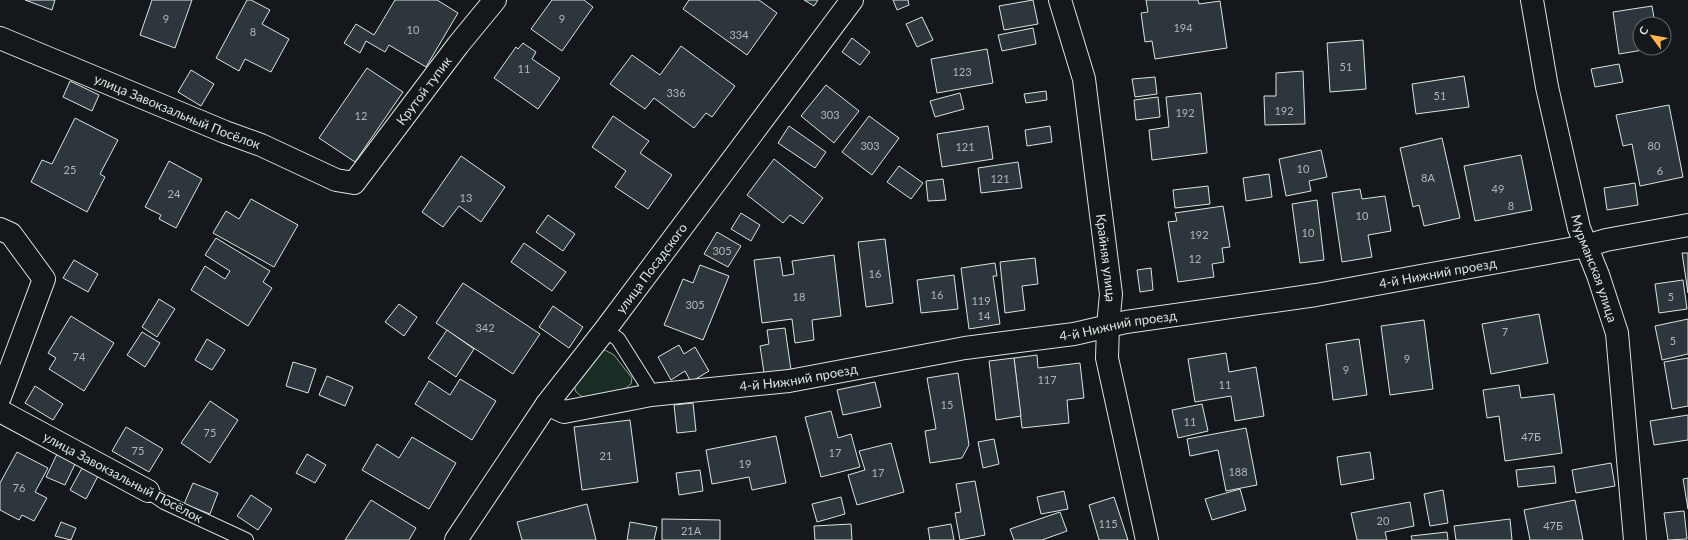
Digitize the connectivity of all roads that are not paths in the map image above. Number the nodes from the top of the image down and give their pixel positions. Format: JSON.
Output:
{"nodes":[{"id":1,"x":495,"y":0,"type":"edge"},
{"id":2,"x":852,"y":0,"type":"edge"},
{"id":3,"x":1060,"y":0,"type":"edge"},
{"id":4,"x":1532,"y":0,"type":"edge"},
{"id":5,"x":0,"y":38,"type":"edge"},
{"id":6,"x":354,"y":184,"type":"joint"},
{"id":7,"x":1688,"y":225,"type":"edge"},
{"id":8,"x":0,"y":229,"type":"edge"},
{"id":9,"x":1586,"y":246,"type":"junction"},
{"id":10,"x":1108,"y":326,"type":"junction"},
{"id":11,"x":605,"y":330,"type":"junction"},
{"id":12,"x":651,"y":395,"type":"junction"},
{"id":13,"x":0,"y":397,"type":"edge"},
{"id":14,"x":547,"y":404,"type":"junction"},
{"id":15,"x":0,"y":411,"type":"edge"},
{"id":16,"x":148,"y":491,"type":"joint"},
{"id":17,"x":246,"y":540,"type":"edge"},
{"id":18,"x":456,"y":540,"type":"edge"},
{"id":19,"x":1147,"y":540,"type":"edge"},
{"id":20,"x":1636,"y":540,"type":"edge"}],
"edges":[{"from":1,"to":6,"type":"street","name":"Крутой тупик"},
{"from":2,"to":11,"type":"street","name":"улица Посадского"},
{"from":3,"to":10,"type":"street","name":"Крайняя улица"},
{"from":4,"to":9,"type":"street","name":"Мурманская улица"},
{"from":5,"to":6,"type":"street","name":"улица Завокзальный Посёлок"},
{"from":7,"to":9,"type":"street","name":"4-й Нижний проезд"},
{"from":8,"to":13,"type":"street"},
{"from":9,"to":10,"type":"street","name":"4-й Нижний проезд"},
{"from":9,"to":20,"type":"street","name":"Мурманская улица"},
{"from":10,"to":12,"type":"street","name":"4-й Нижний проезд"},
{"from":10,"to":19,"type":"street","name":"Крайняя улица"},
{"from":11,"to":12,"type":"lane"},
{"from":11,"to":14,"type":"street","name":"улица Посадского"},
{"from":12,"to":14,"type":"street","name":"4-й Нижний проезд"},
{"from":14,"to":18,"type":"street","name":"улица Посадского"},
{"from":15,"to":16,"type":"street","name":"улица Завокзальный Посёлок"},
{"from":16,"to":17,"type":"lane","name":"улица Завокзальный Посёлок"}]}
